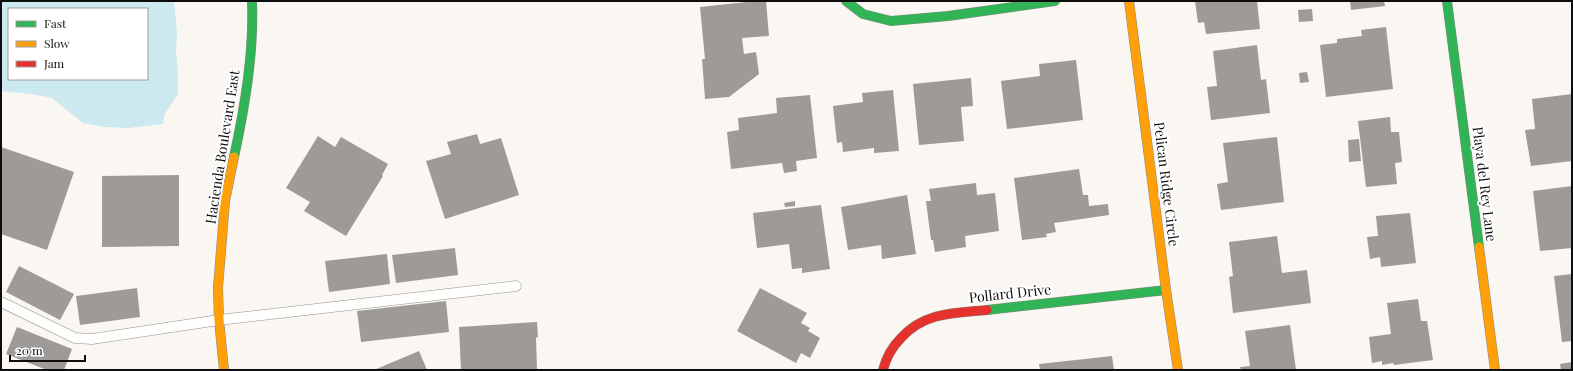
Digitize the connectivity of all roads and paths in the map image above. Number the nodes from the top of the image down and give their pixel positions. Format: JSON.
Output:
{"nodes":[{"id":1,"x":252,"y":1,"type":"edge"},
{"id":2,"x":846,"y":1,"type":"edge"},
{"id":3,"x":1055,"y":1,"type":"edge"},
{"id":4,"x":1129,"y":1,"type":"edge"},
{"id":5,"x":1447,"y":1,"type":"edge"},
{"id":6,"x":516,"y":286,"type":"dead end"},
{"id":7,"x":1166,"y":290,"type":"junction"},
{"id":8,"x":1,"y":302,"type":"edge"},
{"id":9,"x":219,"y":320,"type":"junction"},
{"id":10,"x":224,"y":370,"type":"edge"},
{"id":11,"x":883,"y":370,"type":"edge"},
{"id":12,"x":1178,"y":370,"type":"edge"},
{"id":13,"x":1495,"y":370,"type":"edge"}],
"edges":[{"from":1,"to":9,"type":"street","name":"Hacienda Boulevard East"},
{"from":2,"to":3,"type":"street"},
{"from":4,"to":7,"type":"street","name":"Pelican Ridge Circle"},
{"from":5,"to":13,"type":"street","name":"Playa del Rey Lane"},
{"from":6,"to":9,"type":"lane"},
{"from":7,"to":11,"type":"street","name":"Pollard Drive"},
{"from":7,"to":12,"type":"street","name":"Pelican Ridge Circle"},
{"from":8,"to":9,"type":"lane"},
{"from":9,"to":10,"type":"street","name":"Hacienda Boulevard East"}]}
